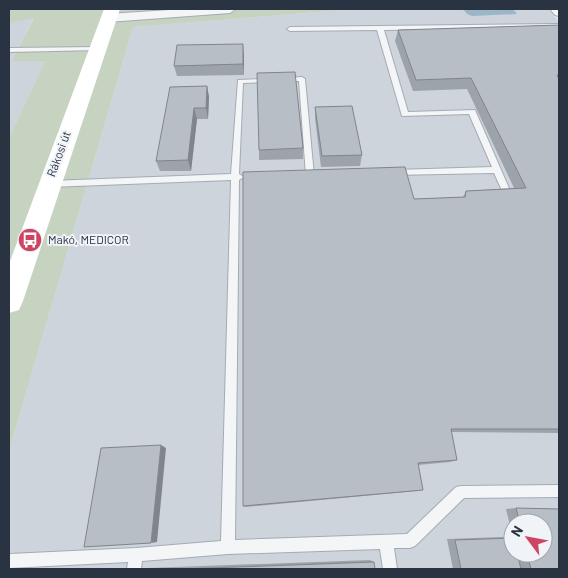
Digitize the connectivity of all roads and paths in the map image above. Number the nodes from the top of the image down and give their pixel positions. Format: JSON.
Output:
{"nodes":[{"id":1,"x":230,"y":9,"type":"edge"},
{"id":2,"x":556,"y":9,"type":"edge"},
{"id":3,"x":559,"y":12,"type":"edge"},
{"id":4,"x":110,"y":13,"type":"edge"},
{"id":5,"x":559,"y":26,"type":"edge"},
{"id":6,"x":380,"y":28,"type":"junction"},
{"id":7,"x":290,"y":29,"type":"dead end"},
{"id":8,"x":97,"y":49,"type":"junction"},
{"id":9,"x":9,"y":50,"type":"edge"},
{"id":10,"x":497,"y":170,"type":"junction"},
{"id":11,"x":389,"y":173,"type":"edge"},
{"id":12,"x":311,"y":176,"type":"edge"},
{"id":13,"x":240,"y":177,"type":"junction"},
{"id":14,"x":49,"y":184,"type":"junction"},
{"id":15,"x":508,"y":196,"type":"edge"},
{"id":16,"x":9,"y":301,"type":"edge"},
{"id":17,"x":559,"y":491,"type":"edge"},
{"id":18,"x":386,"y":542,"type":"junction"},
{"id":19,"x":228,"y":547,"type":"junction"},
{"id":20,"x":9,"y":561,"type":"edge"},
{"id":21,"x":135,"y":562,"type":"edge"},
{"id":22,"x":390,"y":569,"type":"edge"}],
"edges":[{"from":1,"to":4,"type":"street"},
{"from":2,"to":3,"type":"street"},
{"from":4,"to":8,"type":"main road","name":"Rákosi út"},
{"from":5,"to":6,"type":"lane"},
{"from":6,"to":7,"type":"lane"},
{"from":6,"to":10,"type":"lane"},
{"from":8,"to":9,"type":"lane"},
{"from":8,"to":14,"type":"main road","name":"Rákosi út"},
{"from":10,"to":11,"type":"lane"},
{"from":10,"to":15,"type":"lane"},
{"from":12,"to":13,"type":"lane"},
{"from":13,"to":14,"type":"lane"},
{"from":13,"to":19,"type":"lane"},
{"from":14,"to":16,"type":"main road","name":"Rákosi út"},
{"from":17,"to":18,"type":"lane"},
{"from":18,"to":19,"type":"lane"},
{"from":18,"to":22,"type":"lane"},
{"from":19,"to":21,"type":"lane"},
{"from":20,"to":21,"type":"lane"}]}
